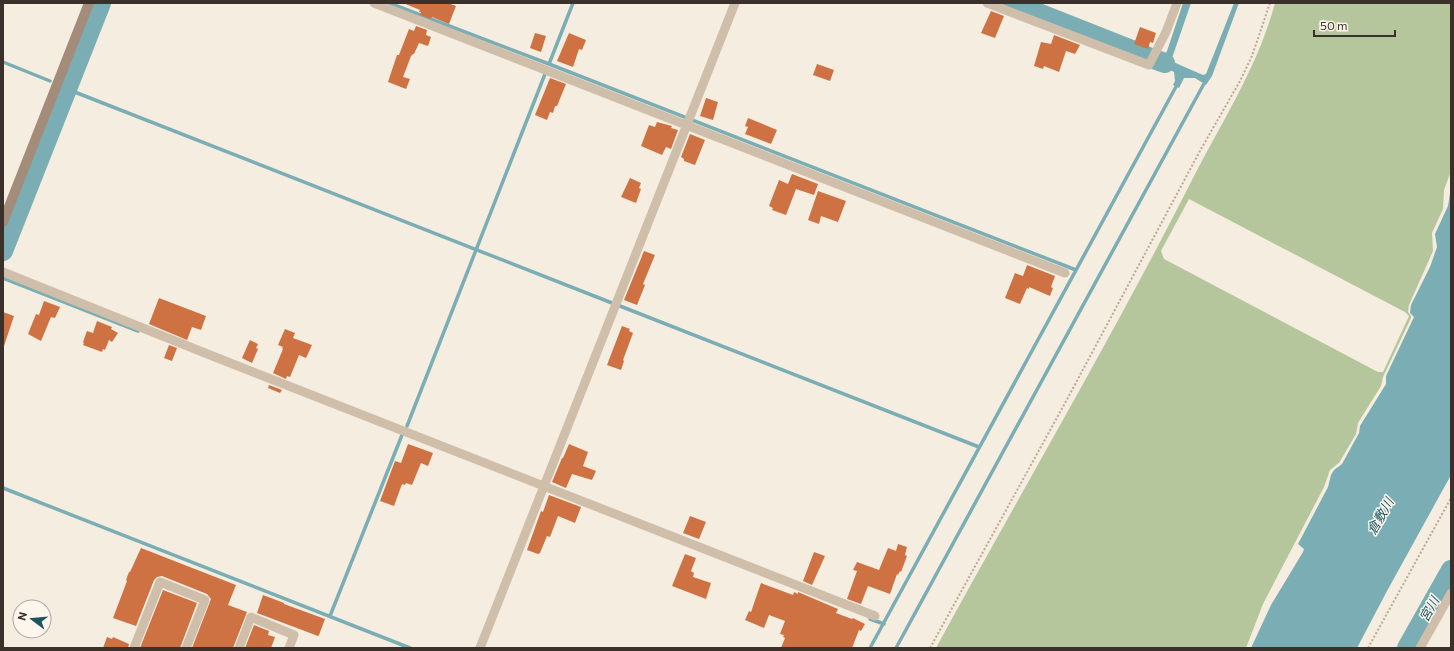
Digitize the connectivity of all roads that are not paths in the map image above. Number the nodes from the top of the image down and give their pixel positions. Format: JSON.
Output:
{"nodes":[{"id":1,"x":89,"y":3,"type":"edge"},
{"id":2,"x":374,"y":3,"type":"edge"},
{"id":3,"x":735,"y":3,"type":"edge"},
{"id":4,"x":987,"y":3,"type":"edge"},
{"id":5,"x":1177,"y":3,"type":"edge"},
{"id":6,"x":688,"y":121,"type":"junction"},
{"id":7,"x":3,"y":222,"type":"edge"},
{"id":8,"x":3,"y":272,"type":"edge"},
{"id":9,"x":1065,"y":273,"type":"dead end"},
{"id":10,"x":544,"y":485,"type":"junction"},
{"id":11,"x":1451,"y":593,"type":"edge"},
{"id":12,"x":875,"y":616,"type":"dead end"},
{"id":13,"x":134,"y":648,"type":"edge"},
{"id":14,"x":186,"y":648,"type":"edge"},
{"id":15,"x":239,"y":648,"type":"edge"},
{"id":16,"x":289,"y":648,"type":"edge"},
{"id":17,"x":480,"y":648,"type":"edge"},
{"id":18,"x":1420,"y":648,"type":"edge"}],
"edges":[{"from":1,"to":7,"type":"street"},
{"from":2,"to":6,"type":"street"},
{"from":3,"to":6,"type":"street"},
{"from":4,"to":5,"type":"street"},
{"from":6,"to":9,"type":"street"},
{"from":6,"to":10,"type":"street"},
{"from":8,"to":10,"type":"street"},
{"from":10,"to":12,"type":"street"},
{"from":10,"to":17,"type":"street"},
{"from":11,"to":18,"type":"street"},
{"from":13,"to":14,"type":"street"},
{"from":15,"to":16,"type":"street"}]}
